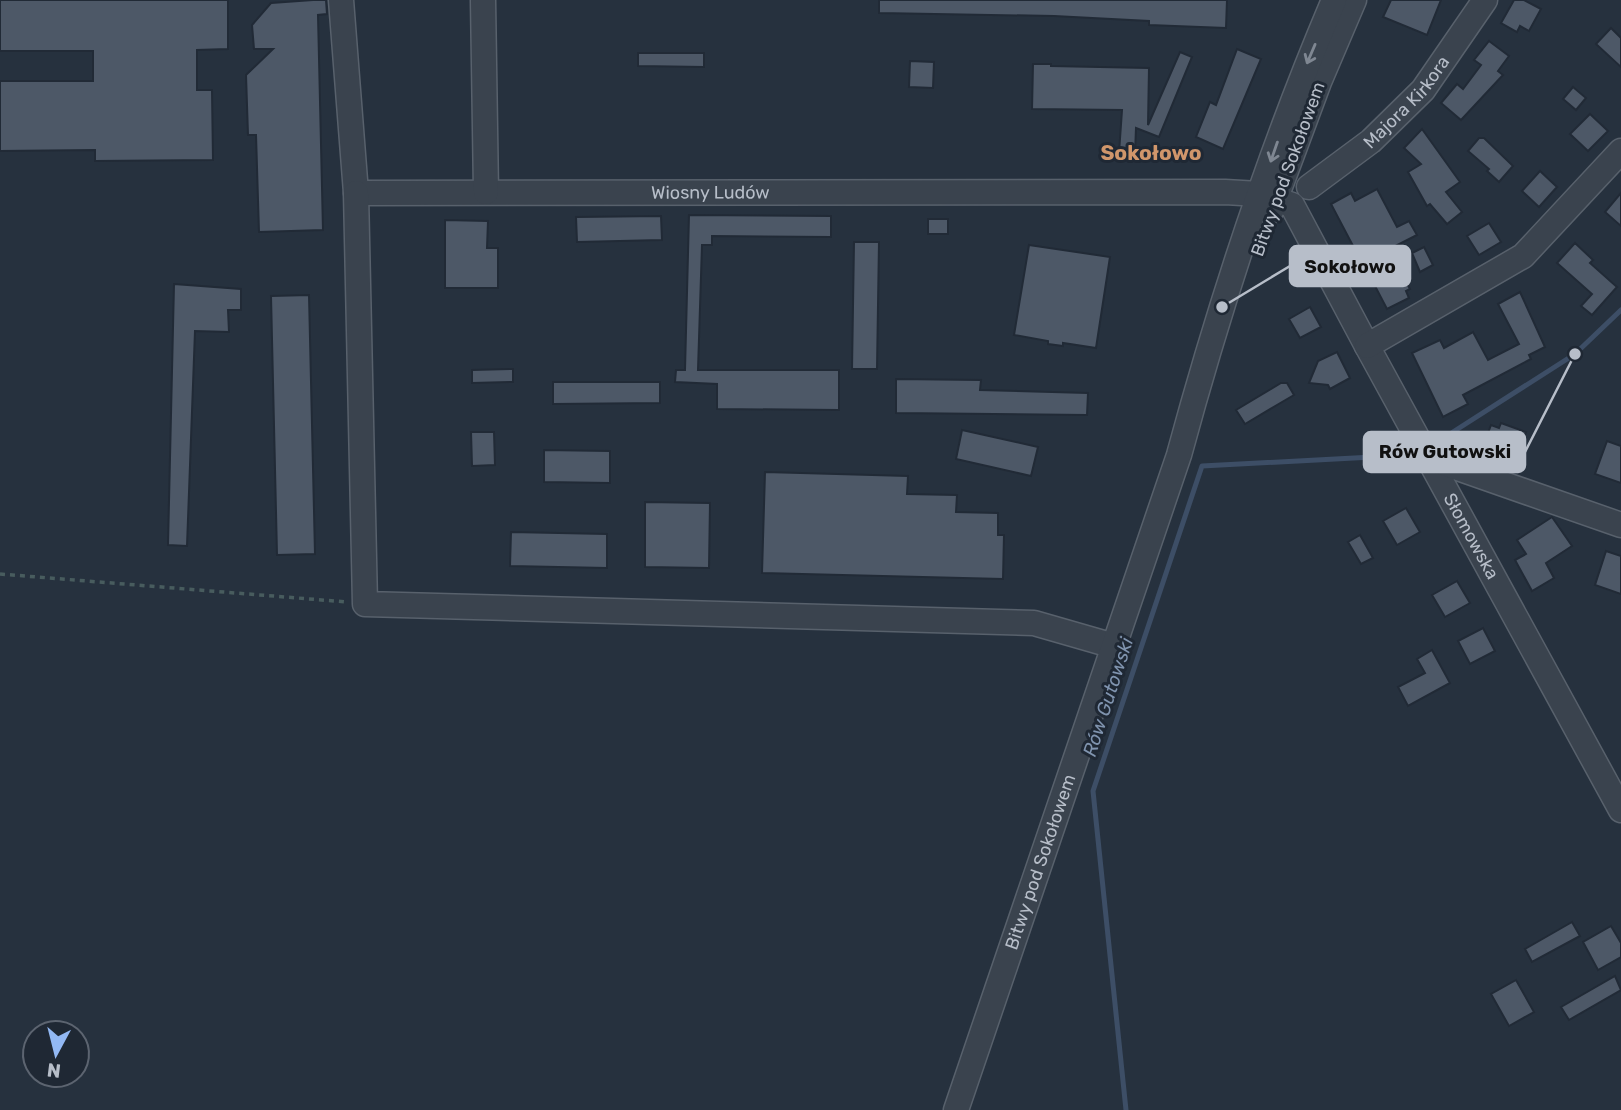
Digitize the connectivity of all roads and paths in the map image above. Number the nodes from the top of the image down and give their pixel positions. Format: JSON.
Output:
{"nodes":[{"id":1,"x":341,"y":0,"type":"edge"},
{"id":2,"x":483,"y":0,"type":"edge"},
{"id":3,"x":1334,"y":0,"type":"edge"},
{"id":4,"x":1354,"y":0,"type":"edge"},
{"id":5,"x":1485,"y":0,"type":"edge"},
{"id":6,"x":1621,"y":151,"type":"edge"},
{"id":7,"x":1309,"y":187,"type":"dead end"},
{"id":8,"x":356,"y":192,"type":"junction"},
{"id":9,"x":486,"y":192,"type":"junction"},
{"id":10,"x":1267,"y":196,"type":"junction"},
{"id":11,"x":1367,"y":346,"type":"junction"},
{"id":12,"x":1429,"y":458,"type":"junction"},
{"id":13,"x":1621,"y":525,"type":"edge"},
{"id":14,"x":0,"y":574,"type":"edge"},
{"id":15,"x":365,"y":604,"type":"junction"},
{"id":16,"x":1114,"y":646,"type":"junction"},
{"id":17,"x":1621,"y":810,"type":"edge"},
{"id":18,"x":956,"y":1110,"type":"edge"}],
"edges":[{"from":1,"to":8,"type":"street"},
{"from":2,"to":9,"type":"street"},
{"from":3,"to":10,"type":"street","name":"Bitwy pod Sokołowem","one_way":true},
{"from":4,"to":10,"type":"street","name":"Bitwy pod Sokołowem"},
{"from":5,"to":7,"type":"street","name":"Majora Kirkora"},
{"from":6,"to":11,"type":"street"},
{"from":8,"to":9,"type":"street","name":"Wiosny Ludów"},
{"from":8,"to":15,"type":"street"},
{"from":9,"to":10,"type":"street","name":"Wiosny Ludów"},
{"from":10,"to":11,"type":"street","name":"Słomowska"},
{"from":10,"to":16,"type":"street","name":"Bitwy pod Sokołowem"},
{"from":11,"to":12,"type":"street","name":"Słomowska"},
{"from":12,"to":13,"type":"street"},
{"from":12,"to":17,"type":"street","name":"Słomowska"},
{"from":14,"to":15,"type":"path"},
{"from":15,"to":16,"type":"street"},
{"from":16,"to":18,"type":"street","name":"Bitwy pod Sokołowem"}]}
